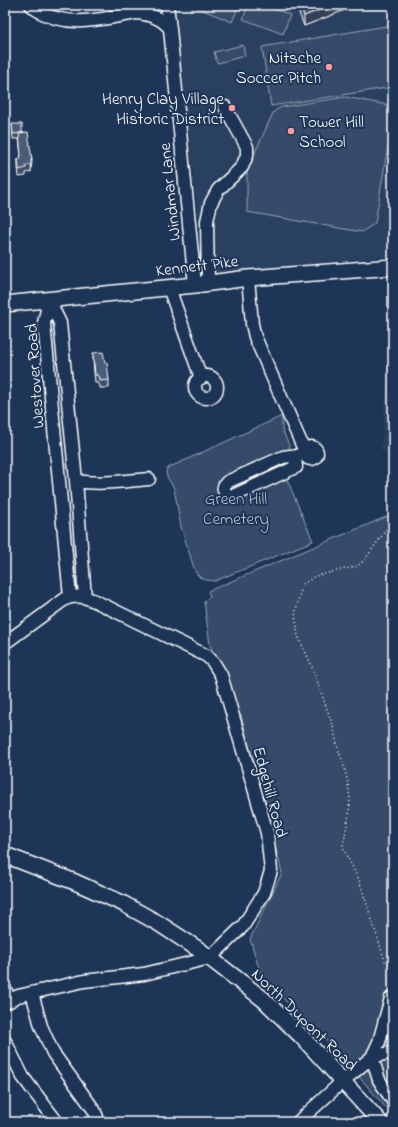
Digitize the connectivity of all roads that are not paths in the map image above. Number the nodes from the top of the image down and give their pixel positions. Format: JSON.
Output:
{"nodes":[{"id":1,"x":31,"y":5,"type":"edge"},
{"id":2,"x":167,"y":5,"type":"edge"},
{"id":3,"x":170,"y":29,"type":"junction"},
{"id":4,"x":225,"y":107,"type":"dead end"},
{"id":5,"x":393,"y":267,"type":"edge"},
{"id":6,"x":248,"y":278,"type":"junction"},
{"id":7,"x":202,"y":284,"type":"junction"},
{"id":8,"x":169,"y":288,"type":"junction"},
{"id":9,"x":49,"y":300,"type":"junction"},
{"id":10,"x":5,"y":304,"type":"edge"},
{"id":11,"x":201,"y":378,"type":"dead end"},
{"id":12,"x":300,"y":455,"type":"junction"},
{"id":13,"x":149,"y":479,"type":"dead end"},
{"id":14,"x":76,"y":481,"type":"junction"},
{"id":15,"x":70,"y":597,"type":"junction"},
{"id":16,"x":85,"y":597,"type":"junction"},
{"id":17,"x":5,"y":643,"type":"edge"},
{"id":18,"x":5,"y":855,"type":"edge"},
{"id":19,"x":210,"y":958,"type":"junction"},
{"id":20,"x":5,"y":989,"type":"edge"},
{"id":21,"x":32,"y":993,"type":"junction"},
{"id":22,"x":393,"y":996,"type":"edge"},
{"id":23,"x":7,"y":1002,"type":"edge"},
{"id":24,"x":5,"y":1041,"type":"edge"},
{"id":25,"x":393,"y":1052,"type":"edge"},
{"id":26,"x":372,"y":1057,"type":"junction"},
{"id":27,"x":343,"y":1081,"type":"junction"},
{"id":28,"x":393,"y":1101,"type":"edge"},
{"id":29,"x":57,"y":1122,"type":"edge"},
{"id":30,"x":99,"y":1122,"type":"edge"},
{"id":31,"x":298,"y":1122,"type":"edge"},
{"id":32,"x":380,"y":1122,"type":"edge"}],
"edges":[{"from":1,"to":3,"type":"street"},
{"from":2,"to":3,"type":"street","name":"Windmar Lane"},
{"from":3,"to":7,"type":"street","name":"Windmar Lane"},
{"from":4,"to":7,"type":"street"},
{"from":5,"to":6,"type":"main road","name":"Kennett Pike"},
{"from":6,"to":7,"type":"main road","name":"Kennett Pike"},
{"from":6,"to":12,"type":"street"},
{"from":7,"to":8,"type":"main road","name":"Kennett Pike"},
{"from":8,"to":9,"type":"main road","name":"Kennett Pike"},
{"from":8,"to":11,"type":"street"},
{"from":9,"to":10,"type":"main road","name":"Kennett Pike"},
{"from":9,"to":14,"type":"street","name":"Westover Road"},
{"from":9,"to":15,"type":"street","name":"Westover Road"},
{"from":12,"to":12,"type":"street"},
{"from":13,"to":14,"type":"street"},
{"from":14,"to":16,"type":"street","name":"Westover Road"},
{"from":15,"to":16,"type":"street","name":"Edgehill Road"},
{"from":15,"to":17,"type":"street"},
{"from":16,"to":19,"type":"street","name":"Edgehill Road"},
{"from":18,"to":19,"type":"main road","name":"North Dupont Road"},
{"from":19,"to":21,"type":"street"},
{"from":19,"to":27,"type":"main road","name":"North Dupont Road"},
{"from":20,"to":23,"type":"street"},
{"from":21,"to":23,"type":"street"},
{"from":21,"to":30,"type":"street"},
{"from":22,"to":26,"type":"street"},
{"from":24,"to":29,"type":"street"},
{"from":25,"to":26,"type":"street"},
{"from":26,"to":27,"type":"street"},
{"from":26,"to":28,"type":"street"},
{"from":27,"to":31,"type":"street"},
{"from":27,"to":32,"type":"main road","name":"North Dupont Road"}]}
